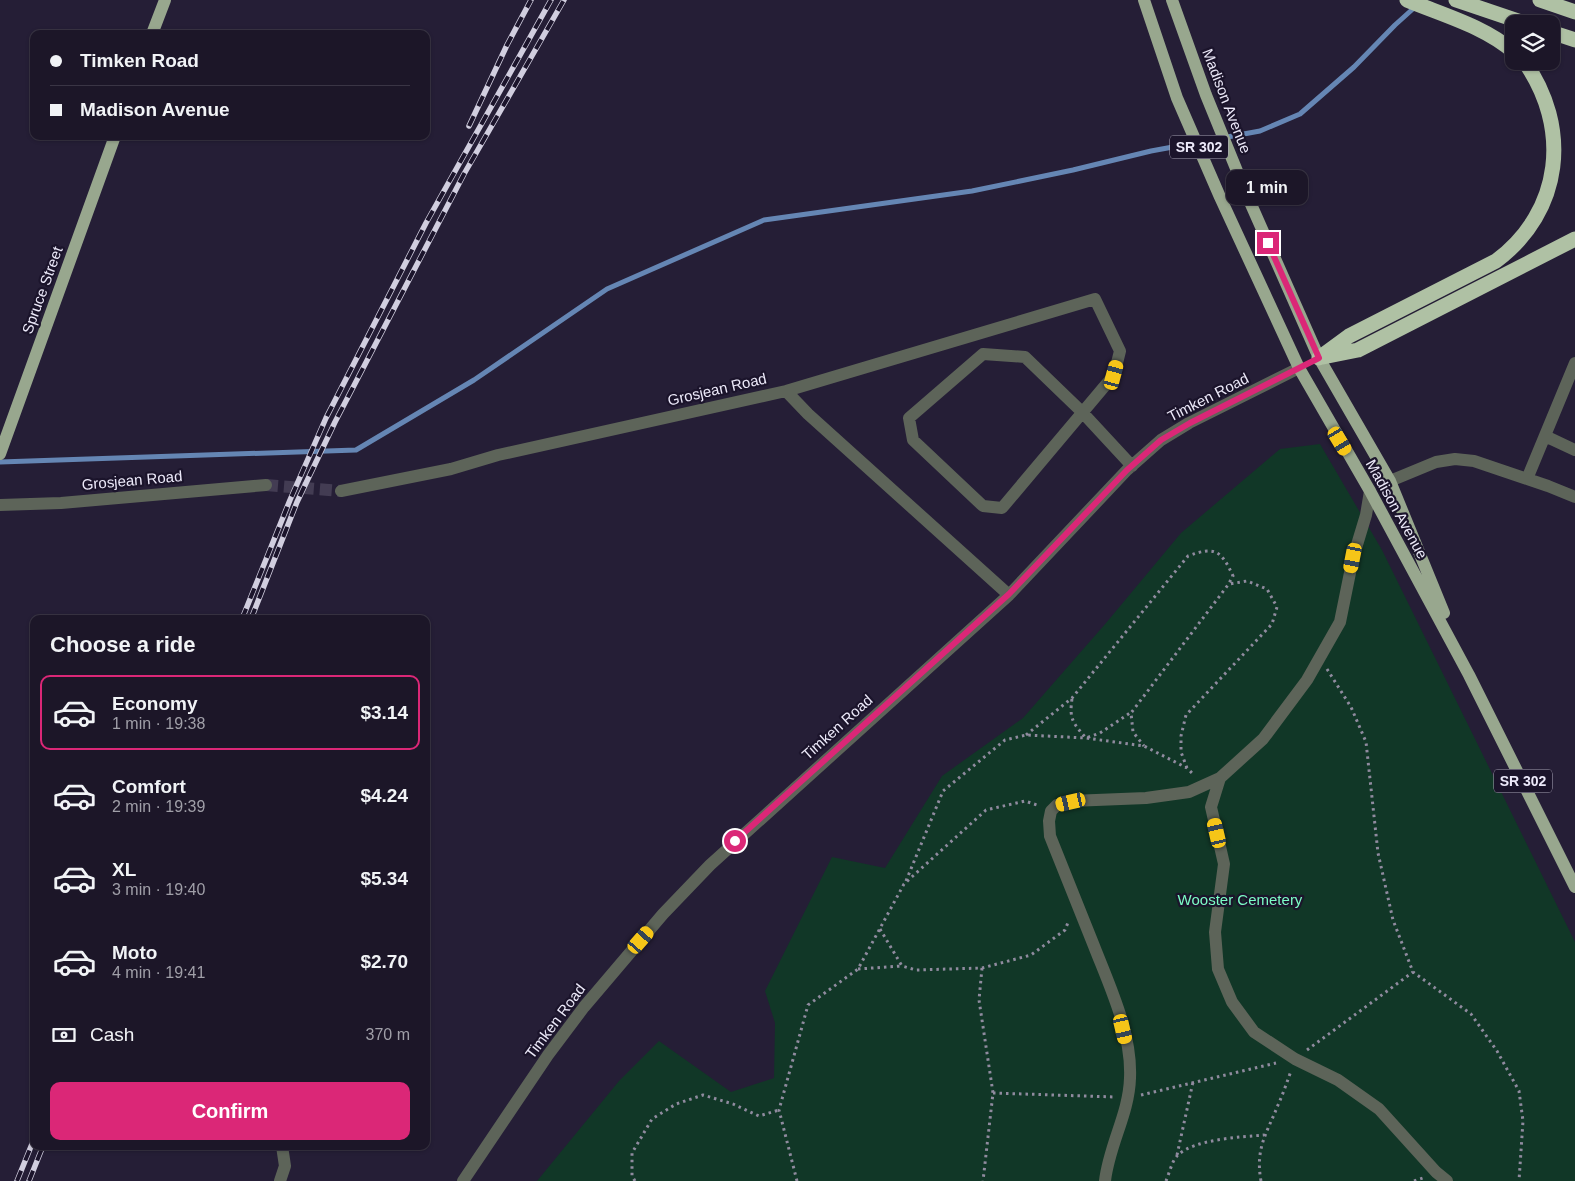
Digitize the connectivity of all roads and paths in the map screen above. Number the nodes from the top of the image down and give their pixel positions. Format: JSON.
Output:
{"nodes":[{"id":1,"x":165,"y":0,"type":"edge"},
{"id":2,"x":1144,"y":0,"type":"edge"},
{"id":3,"x":1172,"y":0,"type":"edge"},
{"id":4,"x":1407,"y":0,"type":"edge"},
{"id":5,"x":1456,"y":0,"type":"edge"},
{"id":6,"x":1540,"y":0,"type":"edge"},
{"id":7,"x":1575,"y":12,"type":"edge"},
{"id":8,"x":1505,"y":16,"type":"edge"},
{"id":9,"x":154,"y":30,"type":"edge"},
{"id":10,"x":1560,"y":35,"type":"edge"},
{"id":11,"x":1575,"y":40,"type":"edge"},
{"id":12,"x":1505,"y":46,"type":"edge"},
{"id":13,"x":1530,"y":70,"type":"edge"},
{"id":14,"x":114,"y":140,"type":"edge"},
{"id":15,"x":1575,"y":239,"type":"edge"},
{"id":16,"x":1319,"y":358,"type":"junction"},
{"id":17,"x":1575,"y":363,"type":"edge"},
{"id":18,"x":1299,"y":368,"type":"junction"},
{"id":19,"x":786,"y":391,"type":"junction"},
{"id":20,"x":1082,"y":412,"type":"junction"},
{"id":21,"x":1545,"y":436,"type":"junction"},
{"id":22,"x":1575,"y":450,"type":"edge"},
{"id":23,"x":0,"y":454,"type":"edge"},
{"id":24,"x":1132,"y":466,"type":"junction"},
{"id":25,"x":1528,"y":479,"type":"junction"},
{"id":26,"x":1390,"y":481,"type":"junction"},
{"id":27,"x":266,"y":485,"type":"tunnel mouth"},
{"id":28,"x":341,"y":491,"type":"tunnel mouth"},
{"id":29,"x":1370,"y":491,"type":"junction"},
{"id":30,"x":1575,"y":497,"type":"edge"},
{"id":31,"x":0,"y":505,"type":"edge"},
{"id":32,"x":1228,"y":585,"type":"junction"},
{"id":33,"x":1009,"y":594,"type":"junction"},
{"id":34,"x":1320,"y":658,"type":"junction"},
{"id":35,"x":1469,"y":675,"type":"junction"},
{"id":36,"x":1072,"y":698,"type":"junction"},
{"id":37,"x":1131,"y":713,"type":"junction"},
{"id":38,"x":1026,"y":735,"type":"junction"},
{"id":39,"x":1086,"y":738,"type":"junction"},
{"id":40,"x":1144,"y":746,"type":"junction"},
{"id":41,"x":1187,"y":768,"type":"junction"},
{"id":42,"x":1220,"y":778,"type":"junction"},
{"id":43,"x":1206,"y":785,"type":"junction"},
{"id":44,"x":1189,"y":792,"type":"junction"},
{"id":45,"x":1210,"y":807,"type":"junction"},
{"id":46,"x":1052,"y":811,"type":"junction"},
{"id":47,"x":904,"y":884,"type":"junction"},
{"id":48,"x":1575,"y":887,"type":"edge"},
{"id":49,"x":1076,"y":903,"type":"junction"},
{"id":50,"x":880,"y":929,"type":"junction"},
{"id":51,"x":902,"y":966,"type":"junction"},
{"id":52,"x":982,"y":968,"type":"junction"},
{"id":53,"x":858,"y":970,"type":"junction"},
{"id":54,"x":1413,"y":972,"type":"junction"},
{"id":55,"x":1295,"y":1059,"type":"junction"},
{"id":56,"x":1193,"y":1082,"type":"junction"},
{"id":57,"x":993,"y":1093,"type":"junction"},
{"id":58,"x":1129,"y":1098,"type":"junction"},
{"id":59,"x":779,"y":1110,"type":"junction"},
{"id":60,"x":1264,"y":1135,"type":"junction"},
{"id":61,"x":282,"y":1150,"type":"edge"},
{"id":62,"x":1176,"y":1156,"type":"junction"},
{"id":63,"x":280,"y":1181,"type":"edge"},
{"id":64,"x":463,"y":1181,"type":"edge"},
{"id":65,"x":635,"y":1181,"type":"edge"},
{"id":66,"x":797,"y":1181,"type":"edge"},
{"id":67,"x":983,"y":1181,"type":"edge"},
{"id":68,"x":1105,"y":1181,"type":"edge"},
{"id":69,"x":1166,"y":1181,"type":"edge"},
{"id":70,"x":1261,"y":1181,"type":"edge"},
{"id":71,"x":1448,"y":1181,"type":"edge"},
{"id":72,"x":1519,"y":1181,"type":"edge"}],
"edges":[{"from":1,"to":9,"type":"main road"},
{"from":2,"to":18,"type":"main road","name":"Madison Avenue","number":"SR 302"},
{"from":3,"to":16,"type":"main road","name":"Madison Avenue","number":"SR 302"},
{"from":4,"to":12,"type":"highway"},
{"from":5,"to":8,"type":"highway"},
{"from":6,"to":7,"type":"highway"},
{"from":10,"to":11,"type":"highway"},
{"from":13,"to":16,"type":"highway"},
{"from":14,"to":23,"type":"main road","name":"Spruce Street"},
{"from":15,"to":16,"type":"highway"},
{"from":16,"to":18,"type":"main road"},
{"from":16,"to":26,"type":"main road","name":"Madison Avenue","number":"SR 302"},
{"from":17,"to":21,"type":"street"},
{"from":18,"to":24,"type":"street","name":"Timken Road"},
{"from":18,"to":29,"type":"main road","name":"Madison Avenue","number":"SR 302"},
{"from":19,"to":20,"type":"street","name":"Grosjean Road"},
{"from":19,"to":28,"type":"street","name":"Grosjean Road"},
{"from":19,"to":33,"type":"street"},
{"from":20,"to":20,"type":"street"},
{"from":20,"to":24,"type":"street"},
{"from":21,"to":22,"type":"street"},
{"from":21,"to":25,"type":"street"},
{"from":24,"to":33,"type":"street","name":"Timken Road"},
{"from":25,"to":26,"type":"street"},
{"from":25,"to":30,"type":"street"},
{"from":26,"to":35,"type":"main road","name":"Madison Avenue","number":"SR 302"},
{"from":27,"to":31,"type":"street","name":"Grosjean Road"},
{"from":29,"to":34,"type":"street"},
{"from":29,"to":35,"type":"main road","name":"Madison Avenue","number":"SR 302"},
{"from":32,"to":36,"type":"path"},
{"from":32,"to":37,"type":"path"},
{"from":32,"to":41,"type":"path"},
{"from":33,"to":64,"type":"street","name":"Timken Road"},
{"from":34,"to":42,"type":"street"},
{"from":34,"to":54,"type":"path"},
{"from":35,"to":48,"type":"main road","name":"Madison Avenue","number":"SR 302"},
{"from":36,"to":38,"type":"path"},
{"from":36,"to":39,"type":"path"},
{"from":37,"to":39,"type":"path"},
{"from":37,"to":40,"type":"path"},
{"from":38,"to":39,"type":"path"},
{"from":38,"to":47,"type":"path"},
{"from":39,"to":40,"type":"path"},
{"from":40,"to":41,"type":"path"},
{"from":41,"to":43,"type":"path"},
{"from":42,"to":43,"type":"street"},
{"from":42,"to":45,"type":"street"},
{"from":43,"to":44,"type":"street"},
{"from":44,"to":45,"type":"street"},
{"from":44,"to":46,"type":"street"},
{"from":45,"to":55,"type":"street"},
{"from":46,"to":47,"type":"path"},
{"from":46,"to":49,"type":"street"},
{"from":47,"to":50,"type":"path"},
{"from":49,"to":52,"type":"path"},
{"from":49,"to":58,"type":"street"},
{"from":50,"to":51,"type":"path"},
{"from":50,"to":53,"type":"path"},
{"from":51,"to":52,"type":"path"},
{"from":51,"to":53,"type":"path"},
{"from":52,"to":57,"type":"path"},
{"from":53,"to":59,"type":"path"},
{"from":54,"to":55,"type":"path"},
{"from":54,"to":72,"type":"path"},
{"from":55,"to":56,"type":"path"},
{"from":55,"to":60,"type":"path"},
{"from":55,"to":71,"type":"street"},
{"from":56,"to":58,"type":"path"},
{"from":56,"to":62,"type":"path"},
{"from":57,"to":58,"type":"path"},
{"from":57,"to":67,"type":"path"},
{"from":58,"to":68,"type":"street"},
{"from":59,"to":65,"type":"path"},
{"from":59,"to":66,"type":"path"},
{"from":60,"to":62,"type":"path"},
{"from":60,"to":70,"type":"path"},
{"from":61,"to":63,"type":"street"},
{"from":62,"to":69,"type":"path"}]}
